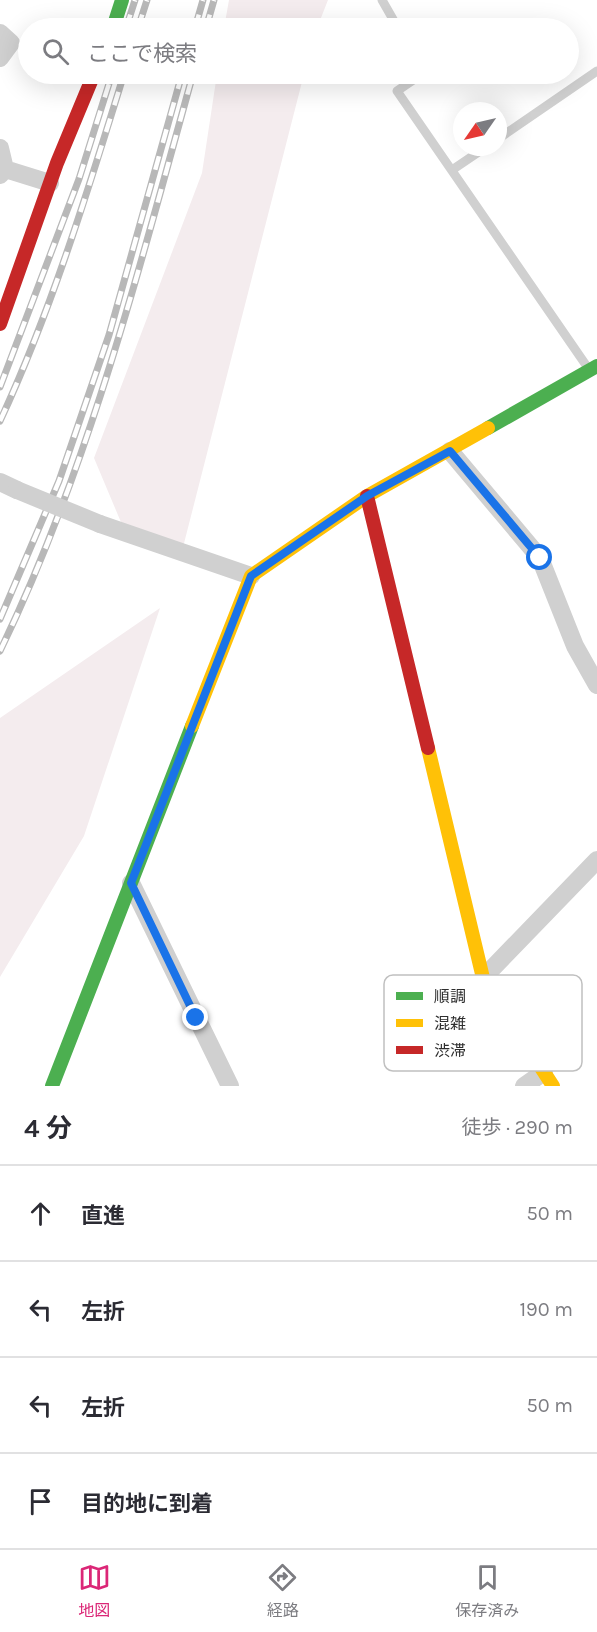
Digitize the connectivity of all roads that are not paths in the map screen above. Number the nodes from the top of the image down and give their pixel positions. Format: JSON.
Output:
{"nodes":[{"id":1,"x":122,"y":0,"type":"edge"},
{"id":2,"x":382,"y":0,"type":"edge"},
{"id":3,"x":116,"y":18,"type":"edge"},
{"id":4,"x":392,"y":18,"type":"edge"},
{"id":5,"x":0,"y":33,"type":"edge"},
{"id":6,"x":0,"y":58,"type":"edge"},
{"id":7,"x":597,"y":71,"type":"edge"},
{"id":8,"x":579,"y":83,"type":"edge"},
{"id":9,"x":90,"y":84,"type":"edge"},
{"id":10,"x":407,"y":84,"type":"edge"},
{"id":11,"x":578,"y":84,"type":"edge"},
{"id":12,"x":507,"y":133,"type":"edge"},
{"id":13,"x":0,"y":148,"type":"edge"},
{"id":14,"x":473,"y":156,"type":"edge"},
{"id":15,"x":452,"y":170,"type":"junction"},
{"id":16,"x":3,"y":172,"type":"edge"},
{"id":17,"x":50,"y":183,"type":"junction"},
{"id":18,"x":0,"y":324,"type":"edge"},
{"id":19,"x":593,"y":368,"type":"edge"},
{"id":20,"x":450,"y":451,"type":"junction"},
{"id":21,"x":0,"y":482,"type":"edge"},
{"id":22,"x":367,"y":496,"type":"junction"},
{"id":23,"x":251,"y":576,"type":"junction"},
{"id":24,"x":597,"y":685,"type":"edge"},
{"id":25,"x":597,"y":860,"type":"edge"},
{"id":26,"x":131,"y":883,"type":"junction"},
{"id":27,"x":482,"y":975,"type":"edge"},
{"id":28,"x":486,"y":975,"type":"edge"},
{"id":29,"x":549,"y":1079,"type":"edge"},
{"id":30,"x":52,"y":1086,"type":"edge"},
{"id":31,"x":230,"y":1086,"type":"edge"},
{"id":32,"x":524,"y":1086,"type":"edge"}],
"edges":[{"from":1,"to":3,"type":"street"},
{"from":2,"to":4,"type":"lane"},
{"from":5,"to":6,"type":"street"},
{"from":7,"to":8,"type":"lane"},
{"from":9,"to":17,"type":"street"},
{"from":10,"to":15,"type":"lane"},
{"from":11,"to":12,"type":"lane"},
{"from":13,"to":16,"type":"street"},
{"from":14,"to":15,"type":"lane"},
{"from":15,"to":19,"type":"lane"},
{"from":16,"to":17,"type":"street"},
{"from":17,"to":18,"type":"street"},
{"from":19,"to":20,"type":"street"},
{"from":20,"to":22,"type":"street"},
{"from":20,"to":24,"type":"street"},
{"from":21,"to":23,"type":"street","bridge":true},
{"from":22,"to":23,"type":"street"},
{"from":22,"to":27,"type":"street"},
{"from":23,"to":26,"type":"street"},
{"from":25,"to":28,"type":"street"},
{"from":26,"to":30,"type":"street"},
{"from":26,"to":31,"type":"street"},
{"from":29,"to":32,"type":"street"}]}
